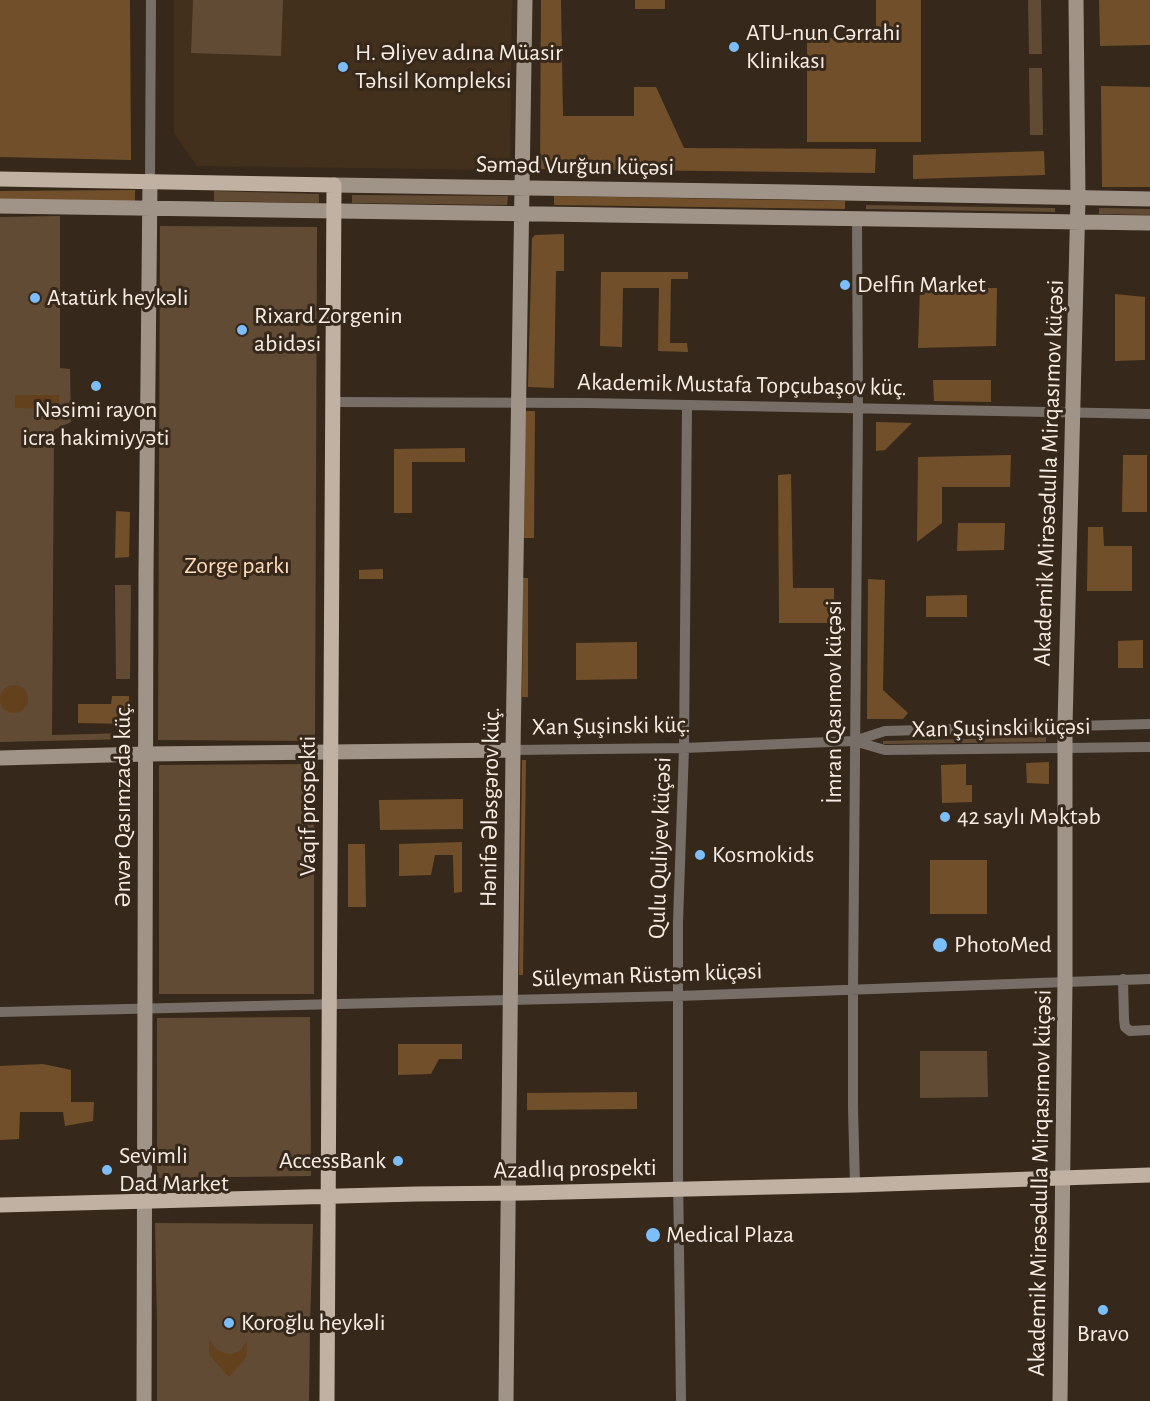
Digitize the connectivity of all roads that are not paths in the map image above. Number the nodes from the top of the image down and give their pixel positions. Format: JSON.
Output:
{"nodes":[{"id":1,"x":151,"y":0,"type":"edge"},
{"id":2,"x":525,"y":0,"type":"edge"},
{"id":3,"x":1076,"y":0,"type":"edge"},
{"id":4,"x":0,"y":179,"type":"edge"},
{"id":5,"x":150,"y":181,"type":"junction"},
{"id":6,"x":334,"y":185,"type":"junction"},
{"id":7,"x":523,"y":188,"type":"junction"},
{"id":8,"x":857,"y":193,"type":"junction"},
{"id":9,"x":1078,"y":198,"type":"junction"},
{"id":10,"x":1150,"y":200,"type":"edge"},
{"id":11,"x":0,"y":206,"type":"edge"},
{"id":12,"x":150,"y":208,"type":"junction"},
{"id":13,"x":335,"y":211,"type":"junction"},
{"id":14,"x":522,"y":214,"type":"junction"},
{"id":15,"x":857,"y":219,"type":"junction"},
{"id":16,"x":1078,"y":222,"type":"junction"},
{"id":17,"x":1150,"y":223,"type":"edge"},
{"id":18,"x":333,"y":402,"type":"junction"},
{"id":19,"x":518,"y":402,"type":"junction"},
{"id":20,"x":687,"y":405,"type":"junction"},
{"id":21,"x":858,"y":409,"type":"junction"},
{"id":22,"x":1073,"y":411,"type":"junction"},
{"id":23,"x":1150,"y":414,"type":"edge"},
{"id":24,"x":1150,"y":724,"type":"edge"},
{"id":25,"x":1065,"y":726,"type":"junction"},
{"id":26,"x":854,"y":741,"type":"junction"},
{"id":27,"x":1150,"y":747,"type":"edge"},
{"id":28,"x":684,"y":748,"type":"junction"},
{"id":29,"x":1065,"y":749,"type":"junction"},
{"id":30,"x":513,"y":750,"type":"junction"},
{"id":31,"x":330,"y":752,"type":"junction"},
{"id":32,"x":146,"y":754,"type":"junction"},
{"id":33,"x":0,"y":758,"type":"edge"},
{"id":34,"x":1150,"y":979,"type":"edge"},
{"id":35,"x":1123,"y":980,"type":"junction"},
{"id":36,"x":1065,"y":981,"type":"junction"},
{"id":37,"x":853,"y":989,"type":"junction"},
{"id":38,"x":678,"y":996,"type":"junction"},
{"id":39,"x":510,"y":1000,"type":"junction"},
{"id":40,"x":330,"y":1004,"type":"junction"},
{"id":41,"x":145,"y":1009,"type":"junction"},
{"id":42,"x":0,"y":1012,"type":"edge"},
{"id":43,"x":1150,"y":1030,"type":"edge"},
{"id":44,"x":1150,"y":1175,"type":"edge"},
{"id":45,"x":1063,"y":1177,"type":"junction"},
{"id":46,"x":855,"y":1185,"type":"junction"},
{"id":47,"x":679,"y":1190,"type":"junction"},
{"id":48,"x":509,"y":1193,"type":"junction"},
{"id":49,"x":328,"y":1197,"type":"junction"},
{"id":50,"x":146,"y":1201,"type":"junction"},
{"id":51,"x":0,"y":1205,"type":"edge"},
{"id":52,"x":144,"y":1401,"type":"edge"},
{"id":53,"x":327,"y":1401,"type":"edge"},
{"id":54,"x":506,"y":1401,"type":"edge"},
{"id":55,"x":681,"y":1401,"type":"edge"},
{"id":56,"x":1060,"y":1401,"type":"edge"}],
"edges":[{"from":1,"to":5,"type":"street"},
{"from":2,"to":7,"type":"street"},
{"from":3,"to":9,"type":"street"},
{"from":4,"to":5,"type":"main road","name":"Səməd Vurğun küçəsi"},
{"from":5,"to":6,"type":"main road","name":"Səməd Vurğun küçəsi"},
{"from":5,"to":12,"type":"street","name":"Ənvər Qasımzadə küç."},
{"from":6,"to":7,"type":"street","name":"Səməd Vurğun küçəsi"},
{"from":6,"to":13,"type":"main road","name":"Vaqif prospekti"},
{"from":7,"to":8,"type":"street","name":"Səməd Vurğun küçəsi"},
{"from":7,"to":14,"type":"street","name":"Hənifə Ələsgərov küç."},
{"from":8,"to":9,"type":"street","name":"Səməd Vurğun küçəsi"},
{"from":8,"to":15,"type":"street"},
{"from":9,"to":10,"type":"street","name":"Səməd Vurğun küçəsi"},
{"from":9,"to":16,"type":"street","name":"Akademik Mirəsədulla Mirqasımov küçəsi"},
{"from":11,"to":12,"type":"street","name":"Səməd Vurğun küçəsi"},
{"from":12,"to":13,"type":"street","name":"Səməd Vurğun küçəsi"},
{"from":12,"to":32,"type":"street","name":"Ənvər Qasımzadə küç."},
{"from":13,"to":14,"type":"street","name":"Səməd Vurğun küçəsi"},
{"from":13,"to":18,"type":"main road","name":"Vaqif prospekti"},
{"from":14,"to":15,"type":"street","name":"Səməd Vurğun küçəsi"},
{"from":14,"to":19,"type":"street","name":"Hənifə Ələsgərov küç."},
{"from":15,"to":16,"type":"street","name":"Səməd Vurğun küçəsi"},
{"from":15,"to":21,"type":"street","name":"İmran Qasımov küçəsi"},
{"from":16,"to":17,"type":"street","name":"Səməd Vurğun küçəsi"},
{"from":16,"to":22,"type":"street","name":"Akademik Mirəsədulla Mirqasımov küçəsi"},
{"from":18,"to":19,"type":"street","name":"Akademik Mustafa Topçubaşov küç."},
{"from":18,"to":31,"type":"main road","name":"Vaqif prospekti"},
{"from":19,"to":20,"type":"street","name":"Akademik Mustafa Topçubaşov küç."},
{"from":19,"to":30,"type":"street","name":"Hənifə Ələsgərov küç."},
{"from":20,"to":21,"type":"street","name":"Akademik Mustafa Topçubaşov küç."},
{"from":20,"to":28,"type":"street","name":"Qulu Quliyev küçəsi"},
{"from":21,"to":22,"type":"street","name":"Akademik Mustafa Topçubaşov küç."},
{"from":21,"to":26,"type":"street","name":"İmran Qasımov küçəsi"},
{"from":22,"to":23,"type":"street","name":"Akademik Mustafa Topçubaşov küç."},
{"from":22,"to":25,"type":"street","name":"Akademik Mirəsədulla Mirqasımov küçəsi"},
{"from":24,"to":25,"type":"street","name":"Xan Şuşinski küç."},
{"from":25,"to":26,"type":"street","name":"Xan Şuşinski küç."},
{"from":25,"to":29,"type":"street","name":"Akademik Mirəsədulla Mirqasımov küçəsi"},
{"from":26,"to":28,"type":"street","name":"Xan Şuşinski küç."},
{"from":26,"to":29,"type":"street","name":"Xan Şuşinski küçəsi"},
{"from":26,"to":37,"type":"street","name":"İmran Qasımov küçəsi"},
{"from":27,"to":29,"type":"street","name":"Xan Şuşinski küçəsi"},
{"from":28,"to":30,"type":"street","name":"Xan Şuşinski küç."},
{"from":28,"to":38,"type":"street","name":"Qulu Quliyev küçəsi"},
{"from":29,"to":36,"type":"street","name":"Akademik Mirəsədulla Mirqasımov küçəsi"},
{"from":30,"to":31,"type":"street","name":"Xan Şuşinski küç."},
{"from":30,"to":39,"type":"street","name":"Hənifə Ələsgərov küç."},
{"from":31,"to":32,"type":"street","name":"Xan Şuşinski küç."},
{"from":31,"to":40,"type":"main road","name":"Vaqif prospekti"},
{"from":32,"to":33,"type":"street","name":"Xan Şuşinski küç."},
{"from":32,"to":41,"type":"street","name":"Ənvər Qasımzadə küç."},
{"from":34,"to":35,"type":"street","name":"Süleyman Rüstəm küçəsi"},
{"from":35,"to":36,"type":"street","name":"Süleyman Rüstəm küçəsi"},
{"from":35,"to":43,"type":"street"},
{"from":36,"to":37,"type":"street","name":"Süleyman Rüstəm küçəsi"},
{"from":36,"to":45,"type":"street","name":"Akademik Mirəsədulla Mirqasımov küçəsi"},
{"from":37,"to":38,"type":"street","name":"Süleyman Rüstəm küçəsi"},
{"from":37,"to":46,"type":"street","name":"İmran Qasımov küçəsi"},
{"from":38,"to":39,"type":"street","name":"Süleyman Rüstəm küçəsi"},
{"from":38,"to":47,"type":"street","name":"Qulu Quliyev küçəsi"},
{"from":39,"to":40,"type":"street","name":"Süleyman Rüstəm küçəsi"},
{"from":39,"to":48,"type":"street","name":"Hənifə Ələsgərov küç."},
{"from":40,"to":41,"type":"street","name":"Süleyman Rüstəm küçəsi"},
{"from":40,"to":49,"type":"main road","name":"Vaqif prospekti"},
{"from":41,"to":42,"type":"street","name":"Süleyman Rüstəm küçəsi"},
{"from":41,"to":50,"type":"street","name":"Ənvər Qasımzadə küç."},
{"from":44,"to":45,"type":"main road","name":"Azadlıq prospekti"},
{"from":45,"to":46,"type":"main road","name":"Azadlıq prospekti"},
{"from":45,"to":56,"type":"street","name":"Akademik Mirəsədulla Mirqasımov küçəsi"},
{"from":46,"to":47,"type":"main road","name":"Azadlıq prospekti"},
{"from":47,"to":48,"type":"main road","name":"Azadlıq prospekti"},
{"from":47,"to":55,"type":"street","name":"Qulu Quliyev küçəsi"},
{"from":48,"to":49,"type":"main road","name":"Azadlıq prospekti"},
{"from":48,"to":54,"type":"street","name":"Hənifə Ələsgərov küç."},
{"from":49,"to":50,"type":"main road","name":"Azadlıq prospekti"},
{"from":49,"to":53,"type":"main road","name":"Vaqif prospekti"},
{"from":50,"to":51,"type":"main road","name":"Azadlıq prospekti"},
{"from":50,"to":52,"type":"street","name":"Ənvər Qasımzadə küç."}]}
